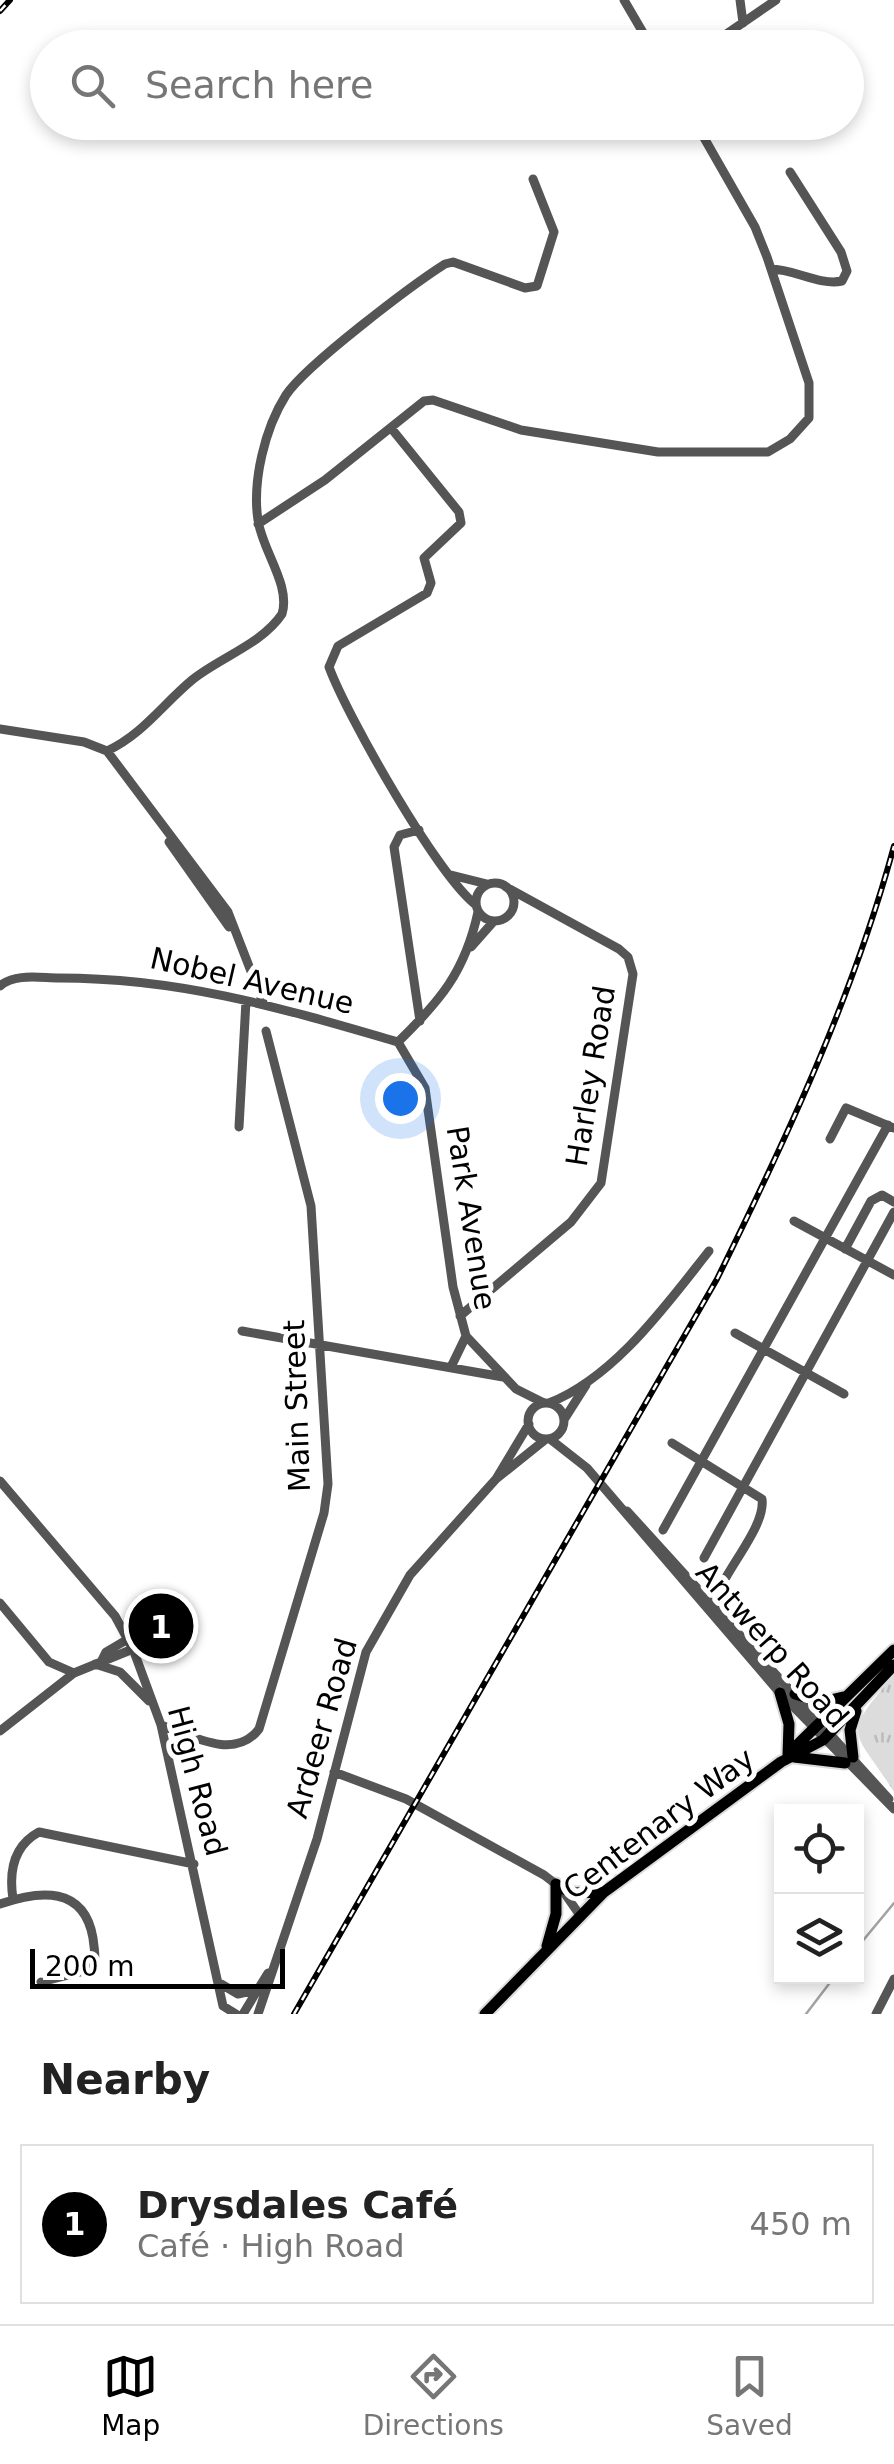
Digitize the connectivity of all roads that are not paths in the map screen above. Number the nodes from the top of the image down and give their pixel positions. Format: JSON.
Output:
{"nodes":[{"id":1,"x":624,"y":0,"type":"edge"},
{"id":2,"x":740,"y":0,"type":"edge"},
{"id":3,"x":776,"y":0,"type":"edge"},
{"id":4,"x":742,"y":23,"type":"junction"},
{"id":5,"x":642,"y":30,"type":"edge"},
{"id":6,"x":733,"y":30,"type":"edge"},
{"id":7,"x":705,"y":140,"type":"edge"},
{"id":8,"x":790,"y":172,"type":"dead end"},
{"id":9,"x":533,"y":179,"type":"dead end"},
{"id":10,"x":771,"y":269,"type":"junction"},
{"id":11,"x":391,"y":428,"type":"junction"},
{"id":12,"x":258,"y":524,"type":"junction"},
{"id":13,"x":0,"y":729,"type":"edge"},
{"id":14,"x":107,"y":751,"type":"junction"},
{"id":15,"x":420,"y":830,"type":"junction"},
{"id":16,"x":451,"y":876,"type":"junction"},
{"id":17,"x":474,"y":881,"type":"junction"},
{"id":18,"x":488,"y":884,"type":"junction"},
{"id":19,"x":506,"y":887,"type":"junction"},
{"id":20,"x":531,"y":899,"type":"junction"},
{"id":21,"x":474,"y":905,"type":"junction"},
{"id":22,"x":512,"y":910,"type":"junction"},
{"id":23,"x":494,"y":922,"type":"junction"},
{"id":24,"x":469,"y":949,"type":"junction"},
{"id":25,"x":0,"y":986,"type":"edge"},
{"id":26,"x":246,"y":1000,"type":"junction"},
{"id":27,"x":264,"y":1004,"type":"junction"},
{"id":28,"x":420,"y":1021,"type":"junction"},
{"id":29,"x":266,"y":1031,"type":"dead end"},
{"id":30,"x":398,"y":1042,"type":"junction"},
{"id":31,"x":891,"y":1126,"type":"edge"},
{"id":32,"x":239,"y":1127,"type":"dead end"},
{"id":33,"x":830,"y":1139,"type":"dead end"},
{"id":34,"x":894,"y":1202,"type":"edge"},
{"id":35,"x":894,"y":1212,"type":"edge"},
{"id":36,"x":794,"y":1221,"type":"dead end"},
{"id":37,"x":824,"y":1238,"type":"junction"},
{"id":38,"x":845,"y":1249,"type":"junction"},
{"id":39,"x":709,"y":1251,"type":"dead end"},
{"id":40,"x":869,"y":1262,"type":"junction"},
{"id":41,"x":894,"y":1275,"type":"edge"},
{"id":42,"x":460,"y":1316,"type":"junction"},
{"id":43,"x":242,"y":1331,"type":"dead end"},
{"id":44,"x":734,"y":1333,"type":"dead end"},
{"id":45,"x":466,"y":1336,"type":"junction"},
{"id":46,"x":322,"y":1348,"type":"junction"},
{"id":47,"x":763,"y":1349,"type":"junction"},
{"id":48,"x":451,"y":1367,"type":"junction"},
{"id":49,"x":807,"y":1374,"type":"junction"},
{"id":50,"x":594,"y":1375,"type":"junction"},
{"id":51,"x":503,"y":1377,"type":"junction"},
{"id":52,"x":516,"y":1389,"type":"junction"},
{"id":53,"x":844,"y":1394,"type":"dead end"},
{"id":54,"x":546,"y":1403,"type":"junction"},
{"id":55,"x":528,"y":1422,"type":"junction"},
{"id":56,"x":564,"y":1423,"type":"junction"},
{"id":57,"x":548,"y":1439,"type":"junction"},
{"id":58,"x":672,"y":1443,"type":"dead end"},
{"id":59,"x":701,"y":1461,"type":"junction"},
{"id":60,"x":586,"y":1468,"type":"junction"},
{"id":61,"x":496,"y":1479,"type":"junction"},
{"id":62,"x":0,"y":1481,"type":"edge"},
{"id":63,"x":744,"y":1486,"type":"junction"},
{"id":64,"x":620,"y":1506,"type":"junction"},
{"id":65,"x":663,"y":1530,"type":"dead end"},
{"id":66,"x":704,"y":1558,"type":"dead end"},
{"id":67,"x":722,"y":1578,"type":"junction"},
{"id":68,"x":699,"y":1589,"type":"junction"},
{"id":69,"x":0,"y":1603,"type":"edge"},
{"id":70,"x":713,"y":1606,"type":"junction"},
{"id":71,"x":131,"y":1644,"type":"junction"},
{"id":72,"x":894,"y":1650,"type":"edge"},
{"id":73,"x":99,"y":1662,"type":"junction"},
{"id":74,"x":894,"y":1665,"type":"edge"},
{"id":75,"x":74,"y":1673,"type":"junction"},
{"id":76,"x":780,"y":1693,"type":"junction"},
{"id":77,"x":795,"y":1694,"type":"junction"},
{"id":78,"x":849,"y":1695,"type":"junction"},
{"id":79,"x":150,"y":1703,"type":"junction"},
{"id":80,"x":861,"y":1703,"type":"junction"},
{"id":81,"x":161,"y":1725,"type":"junction"},
{"id":82,"x":817,"y":1726,"type":"junction"},
{"id":83,"x":0,"y":1731,"type":"edge"},
{"id":84,"x":826,"y":1736,"type":"junction"},
{"id":85,"x":196,"y":1738,"type":"junction"},
{"id":86,"x":787,"y":1758,"type":"junction"},
{"id":87,"x":168,"y":1760,"type":"junction"},
{"id":88,"x":849,"y":1760,"type":"junction"},
{"id":89,"x":334,"y":1772,"type":"junction"},
{"id":90,"x":894,"y":1807,"type":"edge"},
{"id":91,"x":194,"y":1864,"type":"junction"},
{"id":92,"x":558,"y":1886,"type":"junction"},
{"id":93,"x":604,"y":1892,"type":"junction"},
{"id":94,"x":13,"y":1900,"type":"junction"},
{"id":95,"x":0,"y":1904,"type":"edge"},
{"id":96,"x":579,"y":1914,"type":"junction"},
{"id":97,"x":545,"y":1950,"type":"junction"},
{"id":98,"x":273,"y":1966,"type":"junction"},
{"id":99,"x":894,"y":1979,"type":"edge"},
{"id":100,"x":41,"y":1982,"type":"dead end"},
{"id":101,"x":221,"y":1984,"type":"junction"},
{"id":102,"x":256,"y":1990,"type":"junction"},
{"id":103,"x":223,"y":2010,"type":"edge"},
{"id":104,"x":240,"y":2014,"type":"edge"},
{"id":105,"x":258,"y":2014,"type":"edge"},
{"id":106,"x":485,"y":2014,"type":"edge"},
{"id":107,"x":876,"y":2014,"type":"edge"}],
"edges":[{"from":1,"to":5,"type":"street"},
{"from":2,"to":4,"type":"street"},
{"from":3,"to":4,"type":"street"},
{"from":4,"to":6,"type":"street"},
{"from":7,"to":10,"type":"street"},
{"from":8,"to":10,"type":"street"},
{"from":9,"to":12,"type":"street"},
{"from":10,"to":11,"type":"street"},
{"from":11,"to":12,"type":"street"},
{"from":11,"to":15,"type":"street"},
{"from":12,"to":14,"type":"street"},
{"from":13,"to":14,"type":"street"},
{"from":14,"to":27,"type":"street"},
{"from":15,"to":16,"type":"street"},
{"from":15,"to":28,"type":"street"},
{"from":16,"to":17,"type":"street"},
{"from":16,"to":21,"type":"street"},
{"from":17,"to":18,"type":"street"},
{"from":17,"to":21,"type":"street"},
{"from":18,"to":19,"type":"street"},
{"from":18,"to":21,"type":"street"},
{"from":19,"to":20,"type":"street","name":"Harley Road"},
{"from":19,"to":22,"type":"street"},
{"from":20,"to":22,"type":"street"},
{"from":20,"to":42,"type":"street","name":"Harley Road"},
{"from":21,"to":23,"type":"street"},
{"from":21,"to":24,"type":"street"},
{"from":22,"to":23,"type":"street"},
{"from":23,"to":24,"type":"street"},
{"from":24,"to":28,"type":"street"},
{"from":25,"to":26,"type":"street","name":"Nobel Avenue"},
{"from":26,"to":27,"type":"street","name":"Nobel Avenue"},
{"from":26,"to":32,"type":"street"},
{"from":27,"to":30,"type":"street","name":"Nobel Avenue"},
{"from":28,"to":30,"type":"street"},
{"from":29,"to":46,"type":"street","name":"Main Street"},
{"from":30,"to":42,"type":"street","name":"Park Avenue"},
{"from":31,"to":33,"type":"street"},
{"from":31,"to":37,"type":"street"},
{"from":34,"to":38,"type":"street"},
{"from":35,"to":40,"type":"street"},
{"from":36,"to":37,"type":"street"},
{"from":37,"to":38,"type":"street"},
{"from":37,"to":47,"type":"street"},
{"from":38,"to":40,"type":"street"},
{"from":39,"to":50,"type":"street"},
{"from":40,"to":41,"type":"street"},
{"from":40,"to":49,"type":"street"},
{"from":42,"to":45,"type":"street","name":"Park Avenue"},
{"from":43,"to":46,"type":"street"},
{"from":44,"to":47,"type":"street"},
{"from":45,"to":48,"type":"street"},
{"from":45,"to":51,"type":"street","name":"Park Avenue"},
{"from":46,"to":48,"type":"street"},
{"from":46,"to":85,"type":"street","name":"Main Street"},
{"from":47,"to":49,"type":"street"},
{"from":47,"to":59,"type":"street"},
{"from":48,"to":51,"type":"street"},
{"from":49,"to":53,"type":"street"},
{"from":49,"to":63,"type":"street"},
{"from":50,"to":54,"type":"street"},
{"from":50,"to":56,"type":"street"},
{"from":51,"to":52,"type":"street","name":"Park Avenue"},
{"from":52,"to":54,"type":"street","name":"Park Avenue"},
{"from":52,"to":55,"type":"street","name":"Park Avenue"},
{"from":54,"to":55,"type":"street"},
{"from":54,"to":56,"type":"street"},
{"from":55,"to":57,"type":"street"},
{"from":55,"to":61,"type":"street","name":"Ardeer Road"},
{"from":56,"to":57,"type":"street"},
{"from":56,"to":60,"type":"street","name":"Antwerp Road"},
{"from":57,"to":60,"type":"street","name":"Antwerp Road"},
{"from":57,"to":61,"type":"street","name":"Ardeer Road"},
{"from":58,"to":59,"type":"street"},
{"from":59,"to":63,"type":"street"},
{"from":59,"to":65,"type":"street"},
{"from":60,"to":64,"type":"street","name":"Antwerp Road"},
{"from":61,"to":89,"type":"street","name":"Ardeer Road"},
{"from":62,"to":71,"type":"street","name":"High Road"},
{"from":63,"to":66,"type":"street"},
{"from":63,"to":67,"type":"street"},
{"from":64,"to":68,"type":"street","name":"Antwerp Road"},
{"from":64,"to":76,"type":"street","name":"Antwerp Road"},
{"from":67,"to":68,"type":"street"},
{"from":67,"to":70,"type":"street"},
{"from":68,"to":70,"type":"street","name":"Antwerp Road"},
{"from":69,"to":75,"type":"street"},
{"from":70,"to":77,"type":"street","name":"Antwerp Road"},
{"from":71,"to":73,"type":"street"},
{"from":71,"to":79,"type":"street","name":"High Road"},
{"from":72,"to":78,"type":"main road","name":"Centenary Way"},
{"from":73,"to":75,"type":"street"},
{"from":73,"to":79,"type":"street"},
{"from":74,"to":80,"type":"main road","name":"Centenary Way"},
{"from":75,"to":83,"type":"street"},
{"from":76,"to":82,"type":"street","name":"Antwerp Road"},
{"from":76,"to":86,"type":"main road"},
{"from":77,"to":78,"type":"main road"},
{"from":77,"to":82,"type":"street","name":"Antwerp Road"},
{"from":78,"to":82,"type":"main road","name":"Centenary Way"},
{"from":79,"to":81,"type":"street","name":"High Road"},
{"from":80,"to":84,"type":"main road","name":"Centenary Way"},
{"from":80,"to":88,"type":"main road"},
{"from":81,"to":85,"type":"street"},
{"from":81,"to":87,"type":"street","name":"High Road"},
{"from":82,"to":84,"type":"street","name":"Antwerp Road"},
{"from":82,"to":86,"type":"main road","name":"Centenary Way"},
{"from":84,"to":86,"type":"main road","name":"Centenary Way"},
{"from":84,"to":88,"type":"street","name":"Antwerp Road"},
{"from":85,"to":87,"type":"street"},
{"from":86,"to":88,"type":"main road"},
{"from":86,"to":93,"type":"main road","name":"Centenary Way"},
{"from":87,"to":91,"type":"street","name":"High Road"},
{"from":88,"to":90,"type":"street","name":"Antwerp Road"},
{"from":89,"to":92,"type":"street"},
{"from":89,"to":98,"type":"street","name":"Ardeer Road"},
{"from":91,"to":94,"type":"street"},
{"from":91,"to":101,"type":"street","name":"High Road"},
{"from":92,"to":93,"type":"main road"},
{"from":92,"to":96,"type":"street"},
{"from":92,"to":97,"type":"main road"},
{"from":93,"to":96,"type":"main road","name":"Centenary Way"},
{"from":94,"to":95,"type":"street"},
{"from":94,"to":100,"type":"street"},
{"from":96,"to":97,"type":"main road","name":"Centenary Way"},
{"from":97,"to":106,"type":"main road","name":"Centenary Way"},
{"from":98,"to":102,"type":"street","name":"Ardeer Road"},
{"from":98,"to":105,"type":"street","name":"Ardeer Road"},
{"from":99,"to":107,"type":"street"},
{"from":101,"to":102,"type":"street"},
{"from":101,"to":103,"type":"street","name":"High Road"},
{"from":102,"to":104,"type":"street","name":"Ardeer Road"},
{"from":103,"to":104,"type":"street","name":"High Road"}]}
